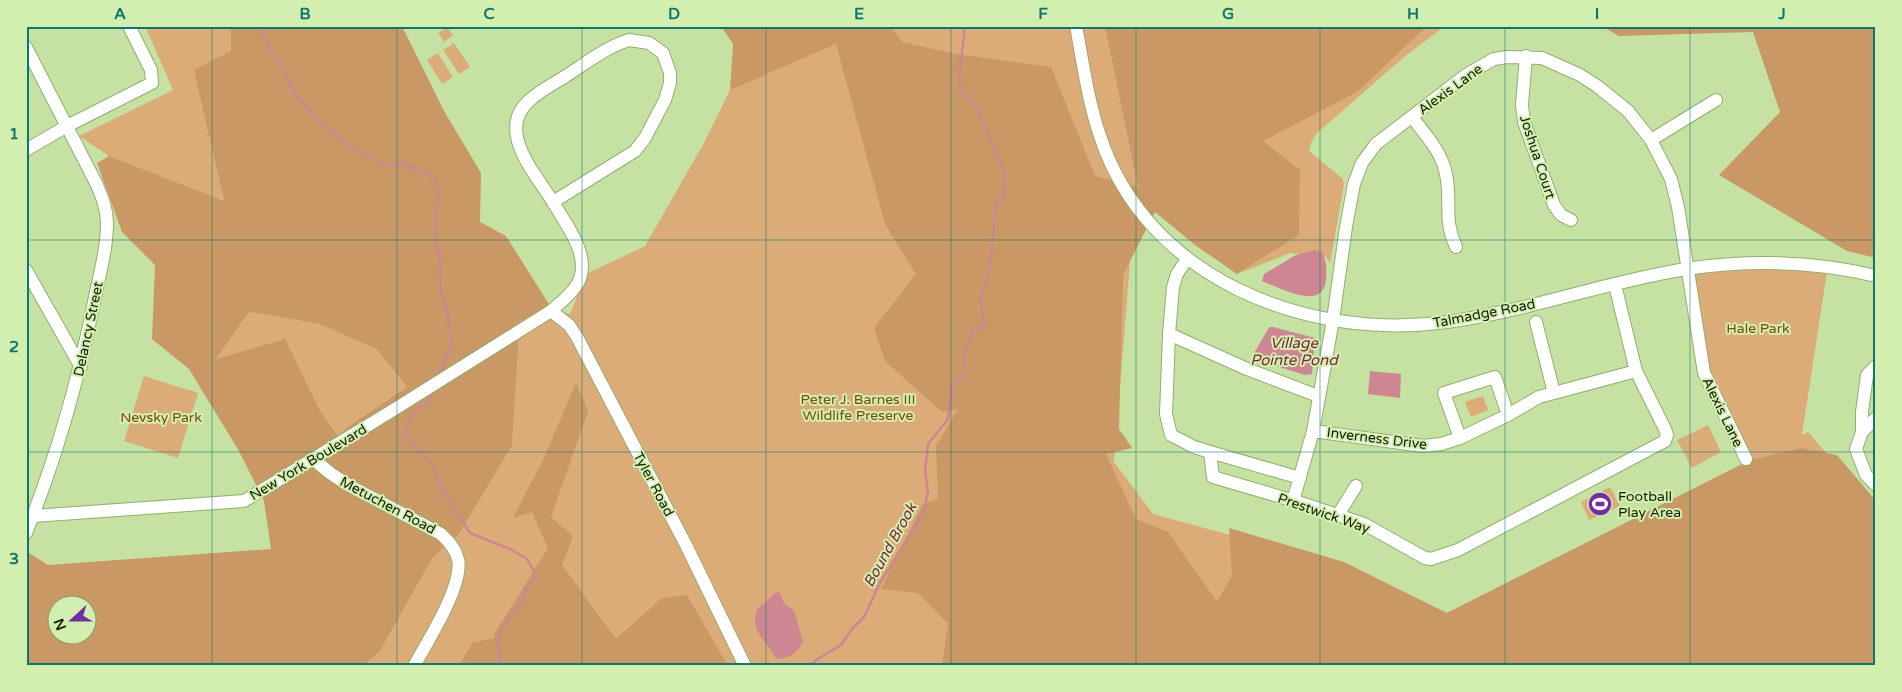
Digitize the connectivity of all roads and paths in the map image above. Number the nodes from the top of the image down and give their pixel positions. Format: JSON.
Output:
{"nodes":[{"id":1,"x":129,"y":26,"type":"edge"},
{"id":2,"x":1076,"y":26,"type":"edge"},
{"id":3,"x":26,"y":47,"type":"edge"},
{"id":4,"x":1526,"y":56,"type":"junction"},
{"id":5,"x":1716,"y":100,"type":"dead end"},
{"id":6,"x":1412,"y":117,"type":"junction"},
{"id":7,"x":67,"y":126,"type":"junction"},
{"id":8,"x":1651,"y":140,"type":"junction"},
{"id":9,"x":26,"y":150,"type":"edge"},
{"id":10,"x":553,"y":202,"type":"junction"},
{"id":11,"x":1571,"y":220,"type":"dead end"},
{"id":12,"x":1456,"y":247,"type":"dead end"},
{"id":13,"x":1187,"y":258,"type":"junction"},
{"id":14,"x":1687,"y":269,"type":"junction"},
{"id":15,"x":26,"y":270,"type":"edge"},
{"id":16,"x":1876,"y":276,"type":"edge"},
{"id":17,"x":1615,"y":285,"type":"junction"},
{"id":18,"x":551,"y":311,"type":"junction"},
{"id":19,"x":1333,"y":320,"type":"junction"},
{"id":20,"x":1536,"y":322,"type":"dead end"},
{"id":21,"x":1168,"y":334,"type":"junction"},
{"id":22,"x":1876,"y":366,"type":"edge"},
{"id":23,"x":81,"y":367,"type":"junction"},
{"id":24,"x":1636,"y":371,"type":"junction"},
{"id":25,"x":1554,"y":393,"type":"junction"},
{"id":26,"x":1318,"y":396,"type":"junction"},
{"id":27,"x":1508,"y":415,"type":"junction"},
{"id":28,"x":1876,"y":418,"type":"edge"},
{"id":29,"x":1313,"y":431,"type":"junction"},
{"id":30,"x":1862,"y":432,"type":"junction"},
{"id":31,"x":1460,"y":438,"type":"junction"},
{"id":32,"x":1210,"y":452,"type":"junction"},
{"id":33,"x":313,"y":459,"type":"junction"},
{"id":34,"x":1746,"y":459,"type":"dead end"},
{"id":35,"x":1300,"y":478,"type":"junction"},
{"id":36,"x":1876,"y":485,"type":"edge"},
{"id":37,"x":1356,"y":486,"type":"dead end"},
{"id":38,"x":1293,"y":501,"type":"junction"},
{"id":39,"x":1338,"y":515,"type":"junction"},
{"id":40,"x":33,"y":516,"type":"junction"},
{"id":41,"x":26,"y":533,"type":"edge"},
{"id":42,"x":414,"y":666,"type":"edge"},
{"id":43,"x":745,"y":666,"type":"edge"}],
"edges":[{"from":1,"to":7,"type":"street"},
{"from":2,"to":13,"type":"street","name":"Talmadge Road"},
{"from":3,"to":7,"type":"street","name":"Delancy Street"},
{"from":4,"to":6,"type":"street","name":"Alexis Lane"},
{"from":4,"to":8,"type":"street","name":"Alexis Lane"},
{"from":4,"to":11,"type":"street","name":"Joshua Court"},
{"from":5,"to":8,"type":"street"},
{"from":6,"to":12,"type":"street"},
{"from":6,"to":19,"type":"street","name":"Alexis Lane"},
{"from":7,"to":9,"type":"street"},
{"from":7,"to":23,"type":"street","name":"Delancy Street"},
{"from":8,"to":14,"type":"street","name":"Alexis Lane"},
{"from":10,"to":10,"type":"street","name":"New York Boulevard"},
{"from":10,"to":18,"type":"street","name":"New York Boulevard"},
{"from":13,"to":19,"type":"street","name":"Talmadge Road"},
{"from":13,"to":21,"type":"street"},
{"from":14,"to":16,"type":"street","name":"Talmadge Road"},
{"from":14,"to":17,"type":"street","name":"Talmadge Road"},
{"from":14,"to":34,"type":"street","name":"Alexis Lane"},
{"from":15,"to":23,"type":"street"},
{"from":17,"to":19,"type":"street","name":"Talmadge Road"},
{"from":17,"to":24,"type":"street","name":"Prestwick Way"},
{"from":18,"to":33,"type":"street","name":"New York Boulevard"},
{"from":18,"to":43,"type":"street","name":"Tyler Road"},
{"from":19,"to":26,"type":"street","name":"Alexis Lane"},
{"from":20,"to":25,"type":"street"},
{"from":21,"to":26,"type":"street"},
{"from":21,"to":32,"type":"street"},
{"from":22,"to":30,"type":"street"},
{"from":23,"to":40,"type":"street","name":"Delancy Street"},
{"from":24,"to":25,"type":"street","name":"Inverness Drive"},
{"from":24,"to":39,"type":"street","name":"Prestwick Way"},
{"from":25,"to":27,"type":"street","name":"Inverness Drive"},
{"from":26,"to":29,"type":"street","name":"Alexis Lane"},
{"from":27,"to":31,"type":"street","name":"Inverness Drive"},
{"from":27,"to":31,"type":"street"},
{"from":28,"to":30,"type":"street"},
{"from":29,"to":31,"type":"street","name":"Inverness Drive"},
{"from":29,"to":35,"type":"street","name":"Alexis Lane"},
{"from":30,"to":36,"type":"street"},
{"from":32,"to":35,"type":"street"},
{"from":32,"to":38,"type":"street","name":"Prestwick Way"},
{"from":33,"to":40,"type":"street","name":"New York Boulevard"},
{"from":33,"to":42,"type":"street","name":"Metuchen Road"},
{"from":35,"to":38,"type":"street","name":"Alexis Lane"},
{"from":37,"to":39,"type":"street"},
{"from":38,"to":39,"type":"street","name":"Prestwick Way"},
{"from":40,"to":41,"type":"street","name":"Delancy Street"}]}
